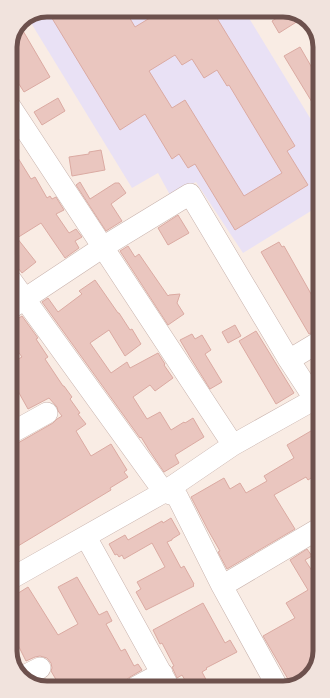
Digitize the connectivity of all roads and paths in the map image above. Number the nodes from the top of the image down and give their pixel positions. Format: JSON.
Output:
{"nodes":[{"id":1,"x":17,"y":117,"type":"edge"},
{"id":2,"x":103,"y":246,"type":"junction"},
{"id":3,"x":18,"y":303,"type":"edge"},
{"id":4,"x":313,"y":346,"type":"edge"},
{"id":5,"x":289,"y":360,"type":"junction"},
{"id":6,"x":313,"y":396,"type":"edge"},
{"id":7,"x":313,"y":404,"type":"edge"},
{"id":8,"x":46,"y":413,"type":"dead end"},
{"id":9,"x":17,"y":430,"type":"edge"},
{"id":10,"x":233,"y":445,"type":"junction"},
{"id":11,"x":164,"y":492,"type":"junction"},
{"id":12,"x":86,"y":537,"type":"junction"},
{"id":13,"x":313,"y":538,"type":"edge"},
{"id":14,"x":17,"y":575,"type":"edge"},
{"id":15,"x":222,"y":586,"type":"junction"},
{"id":16,"x":166,"y":680,"type":"edge"},
{"id":17,"x":274,"y":681,"type":"edge"}],
"edges":[{"from":1,"to":2,"type":"street"},
{"from":2,"to":3,"type":"street"},
{"from":2,"to":5,"type":"street"},
{"from":2,"to":10,"type":"street"},
{"from":3,"to":11,"type":"street"},
{"from":4,"to":5,"type":"street"},
{"from":5,"to":6,"type":"street"},
{"from":7,"to":10,"type":"street"},
{"from":8,"to":9,"type":"street"},
{"from":10,"to":11,"type":"street"},
{"from":11,"to":12,"type":"street"},
{"from":11,"to":15,"type":"street"},
{"from":12,"to":14,"type":"street"},
{"from":12,"to":16,"type":"street"},
{"from":13,"to":15,"type":"street"},
{"from":15,"to":17,"type":"street"}]}
